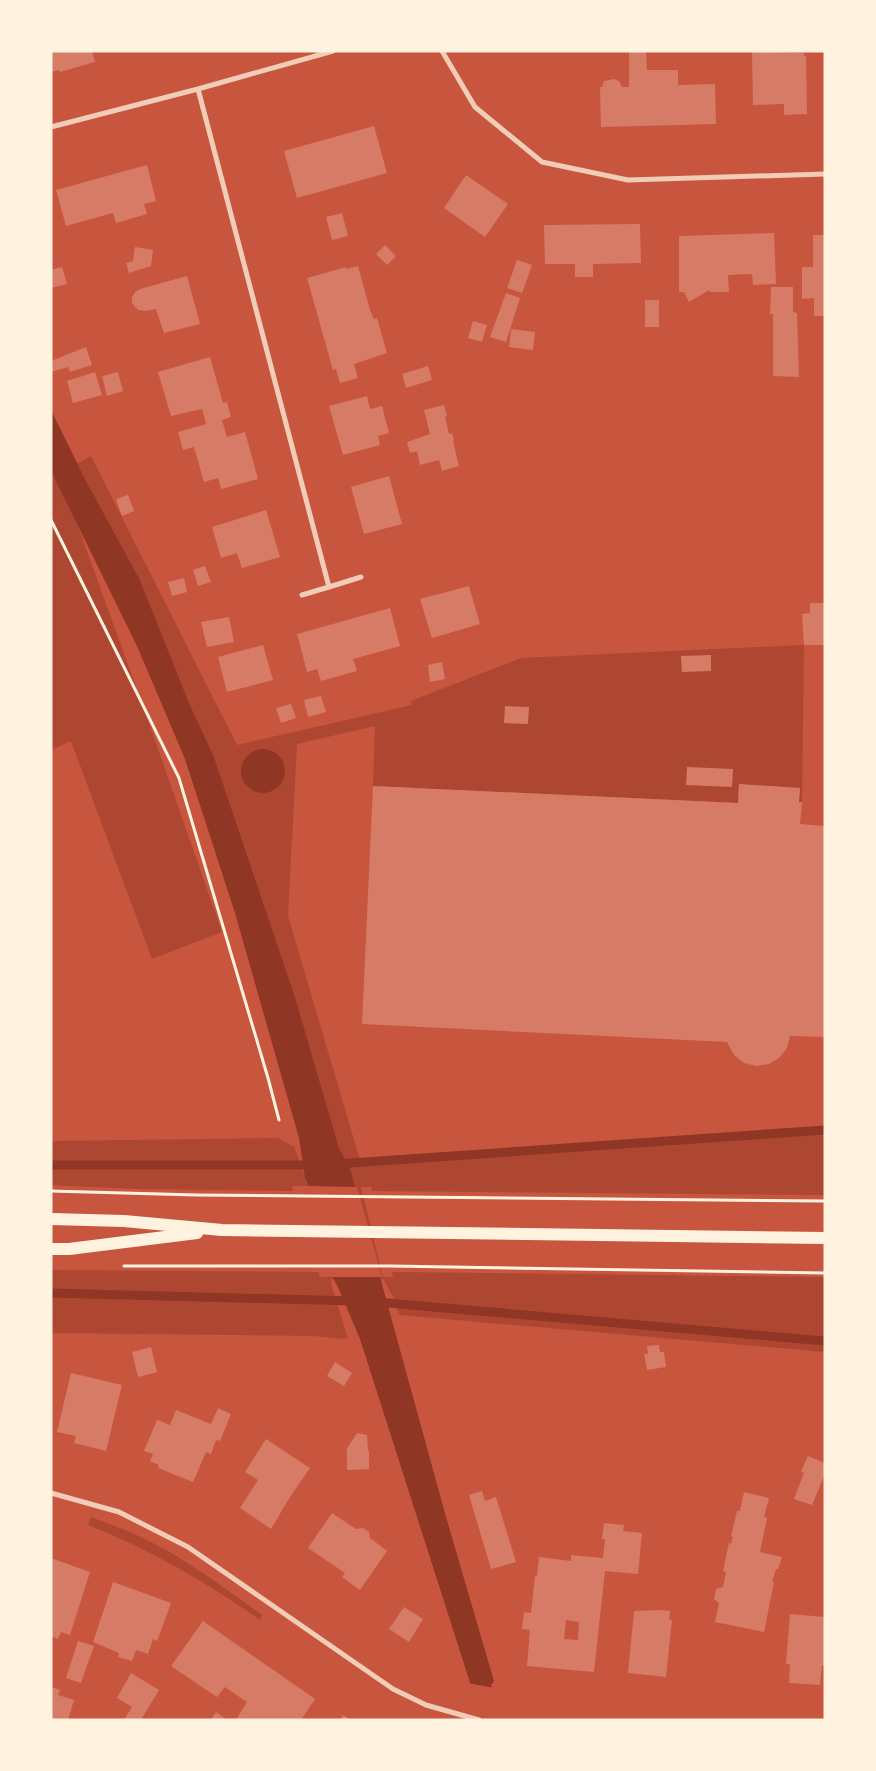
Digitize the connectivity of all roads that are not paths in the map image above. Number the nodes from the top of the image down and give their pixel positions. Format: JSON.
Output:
{"nodes":[{"id":1,"x":333,"y":51,"type":"edge"},
{"id":2,"x":442,"y":51,"type":"edge"},
{"id":3,"x":198,"y":89,"type":"junction"},
{"id":4,"x":51,"y":127,"type":"edge"},
{"id":5,"x":825,"y":174,"type":"edge"},
{"id":6,"x":361,"y":577,"type":"dead end"},
{"id":7,"x":329,"y":587,"type":"junction"},
{"id":8,"x":302,"y":595,"type":"dead end"},
{"id":9,"x":51,"y":1219,"type":"edge"},
{"id":10,"x":222,"y":1230,"type":"junction"},
{"id":11,"x":825,"y":1238,"type":"edge"},
{"id":12,"x":51,"y":1249,"type":"edge"},
{"id":13,"x":51,"y":1493,"type":"edge"},
{"id":14,"x":479,"y":1720,"type":"edge"}],
"edges":[{"from":1,"to":3,"type":"street"},
{"from":2,"to":5,"type":"street"},
{"from":3,"to":4,"type":"street"},
{"from":3,"to":7,"type":"street"},
{"from":6,"to":7,"type":"street"},
{"from":7,"to":8,"type":"street"},
{"from":9,"to":10,"type":"main road"},
{"from":10,"to":11,"type":"main road"},
{"from":10,"to":12,"type":"main road"},
{"from":13,"to":14,"type":"street"}]}
